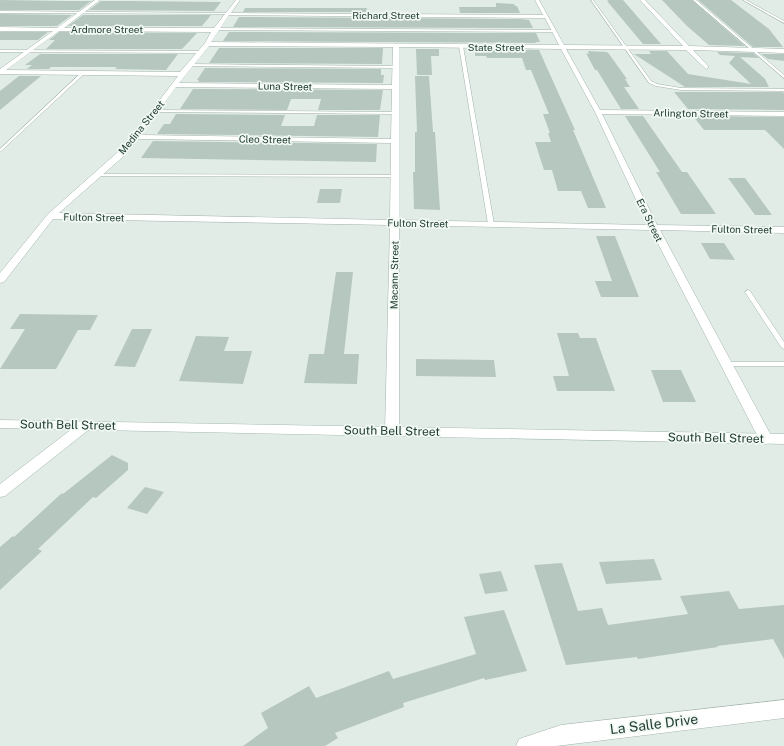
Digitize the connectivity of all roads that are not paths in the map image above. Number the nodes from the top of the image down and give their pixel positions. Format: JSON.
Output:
{"nodes":[{"id":1,"x":98,"y":0,"type":"edge"},
{"id":2,"x":238,"y":0,"type":"edge"},
{"id":3,"x":537,"y":0,"type":"edge"},
{"id":4,"x":592,"y":0,"type":"edge"},
{"id":5,"x":642,"y":0,"type":"edge"},
{"id":6,"x":694,"y":0,"type":"edge"},
{"id":7,"x":744,"y":0,"type":"edge"},
{"id":8,"x":0,"y":12,"type":"edge"},
{"id":9,"x":82,"y":12,"type":"junction"},
{"id":10,"x":228,"y":14,"type":"junction"},
{"id":11,"x":545,"y":17,"type":"junction"},
{"id":12,"x":784,"y":22,"type":"edge"},
{"id":13,"x":0,"y":29,"type":"edge"},
{"id":14,"x":59,"y":29,"type":"junction"},
{"id":15,"x":216,"y":29,"type":"junction"},
{"id":16,"x":554,"y":31,"type":"junction"},
{"id":17,"x":207,"y":44,"type":"junction"},
{"id":18,"x":396,"y":46,"type":"junction"},
{"id":19,"x":461,"y":46,"type":"junction"},
{"id":20,"x":563,"y":47,"type":"junction"},
{"id":21,"x":626,"y":48,"type":"junction"},
{"id":22,"x":686,"y":48,"type":"junction"},
{"id":23,"x":750,"y":49,"type":"junction"},
{"id":24,"x":0,"y":51,"type":"edge"},
{"id":25,"x":29,"y":51,"type":"junction"},
{"id":26,"x":784,"y":51,"type":"edge"},
{"id":27,"x":200,"y":52,"type":"junction"},
{"id":28,"x":189,"y":65,"type":"junction"},
{"id":29,"x":396,"y":67,"type":"junction"},
{"id":30,"x":706,"y":67,"type":"dead end"},
{"id":31,"x":0,"y":72,"type":"edge"},
{"id":32,"x":83,"y":73,"type":"junction"},
{"id":33,"x":182,"y":74,"type":"junction"},
{"id":34,"x":784,"y":77,"type":"edge"},
{"id":35,"x":174,"y":85,"type":"junction"},
{"id":36,"x":395,"y":87,"type":"junction"},
{"id":37,"x":784,"y":90,"type":"edge"},
{"id":38,"x":155,"y":111,"type":"junction"},
{"id":39,"x":598,"y":112,"type":"junction"},
{"id":40,"x":395,"y":113,"type":"junction"},
{"id":41,"x":784,"y":114,"type":"edge"},
{"id":42,"x":136,"y":137,"type":"junction"},
{"id":43,"x":395,"y":141,"type":"junction"},
{"id":44,"x":0,"y":151,"type":"edge"},
{"id":45,"x":98,"y":175,"type":"junction"},
{"id":46,"x":394,"y":176,"type":"junction"},
{"id":47,"x":52,"y":216,"type":"junction"},
{"id":48,"x":394,"y":222,"type":"junction"},
{"id":49,"x":491,"y":224,"type":"junction"},
{"id":50,"x":654,"y":228,"type":"junction"},
{"id":51,"x":784,"y":230,"type":"edge"},
{"id":52,"x":0,"y":280,"type":"edge"},
{"id":53,"x":748,"y":292,"type":"dead end"},
{"id":54,"x":784,"y":346,"type":"edge"},
{"id":55,"x":726,"y":364,"type":"junction"},
{"id":56,"x":784,"y":364,"type":"edge"},
{"id":57,"x":0,"y":424,"type":"edge"},
{"id":58,"x":86,"y":425,"type":"junction"},
{"id":59,"x":392,"y":431,"type":"junction"},
{"id":60,"x":766,"y":439,"type":"junction"},
{"id":61,"x":784,"y":439,"type":"edge"},
{"id":62,"x":0,"y":492,"type":"edge"},
{"id":63,"x":784,"y":709,"type":"edge"},
{"id":64,"x":526,"y":746,"type":"edge"}],
"edges":[{"from":1,"to":9,"type":"street"},
{"from":2,"to":10,"type":"street","name":"Medina Street"},
{"from":3,"to":11,"type":"street","name":"Era Street"},
{"from":4,"to":21,"type":"lane"},
{"from":5,"to":22,"type":"street"},
{"from":6,"to":23,"type":"lane"},
{"from":7,"to":12,"type":"lane"},
{"from":8,"to":9,"type":"lane"},
{"from":9,"to":10,"type":"lane"},
{"from":9,"to":14,"type":"street"},
{"from":10,"to":11,"type":"street","name":"Richard Street"},
{"from":10,"to":15,"type":"street","name":"Medina Street"},
{"from":11,"to":16,"type":"street","name":"Era Street"},
{"from":13,"to":14,"type":"street","name":"Ardmore Street"},
{"from":14,"to":15,"type":"street","name":"Ardmore Street"},
{"from":14,"to":25,"type":"street"},
{"from":15,"to":16,"type":"lane"},
{"from":15,"to":17,"type":"street","name":"Medina Street"},
{"from":16,"to":20,"type":"street","name":"Era Street"},
{"from":17,"to":18,"type":"street","name":"State Street"},
{"from":17,"to":27,"type":"street","name":"Medina Street"},
{"from":18,"to":19,"type":"street","name":"State Street"},
{"from":18,"to":29,"type":"street","name":"Macann Street"},
{"from":19,"to":20,"type":"street","name":"State Street"},
{"from":19,"to":49,"type":"lane"},
{"from":20,"to":21,"type":"street","name":"State Street"},
{"from":20,"to":39,"type":"street","name":"Era Street"},
{"from":21,"to":22,"type":"street","name":"State Street"},
{"from":21,"to":37,"type":"lane"},
{"from":22,"to":23,"type":"street","name":"State Street"},
{"from":22,"to":30,"type":"street"},
{"from":23,"to":26,"type":"street","name":"State Street"},
{"from":23,"to":34,"type":"lane"},
{"from":24,"to":25,"type":"lane"},
{"from":25,"to":27,"type":"lane"},
{"from":25,"to":31,"type":"street"},
{"from":27,"to":28,"type":"street","name":"Medina Street"},
{"from":28,"to":29,"type":"lane"},
{"from":28,"to":33,"type":"street","name":"Medina Street"},
{"from":29,"to":36,"type":"street","name":"Macann Street"},
{"from":31,"to":32,"type":"street"},
{"from":32,"to":33,"type":"street"},
{"from":32,"to":44,"type":"lane"},
{"from":33,"to":35,"type":"street","name":"Medina Street"},
{"from":35,"to":36,"type":"street","name":"Luna Street"},
{"from":35,"to":38,"type":"street","name":"Medina Street"},
{"from":36,"to":40,"type":"street","name":"Macann Street"},
{"from":38,"to":40,"type":"lane"},
{"from":38,"to":42,"type":"street","name":"Medina Street"},
{"from":39,"to":41,"type":"street","name":"Arlington Street"},
{"from":39,"to":50,"type":"street","name":"Era Street"},
{"from":40,"to":43,"type":"street","name":"Macann Street"},
{"from":42,"to":43,"type":"street","name":"Cleo Street"},
{"from":42,"to":45,"type":"street","name":"Medina Street"},
{"from":43,"to":46,"type":"street","name":"Macann Street"},
{"from":45,"to":46,"type":"lane"},
{"from":45,"to":47,"type":"street","name":"Medina Street"},
{"from":46,"to":48,"type":"street","name":"Macann Street"},
{"from":47,"to":48,"type":"street","name":"Fulton Street"},
{"from":47,"to":52,"type":"street","name":"Medina Street"},
{"from":48,"to":49,"type":"street","name":"Fulton Street"},
{"from":48,"to":59,"type":"street","name":"Macann Street"},
{"from":49,"to":50,"type":"street","name":"Fulton Street"},
{"from":50,"to":51,"type":"street","name":"Fulton Street"},
{"from":50,"to":55,"type":"street","name":"Era Street"},
{"from":53,"to":54,"type":"lane"},
{"from":55,"to":56,"type":"lane"},
{"from":55,"to":60,"type":"street","name":"Era Street"},
{"from":57,"to":58,"type":"street","name":"South Bell Street"},
{"from":58,"to":59,"type":"street","name":"South Bell Street"},
{"from":58,"to":62,"type":"street"},
{"from":59,"to":60,"type":"street","name":"South Bell Street"},
{"from":60,"to":61,"type":"street","name":"South Bell Street"},
{"from":63,"to":64,"type":"street","name":"La Salle Drive"}]}
